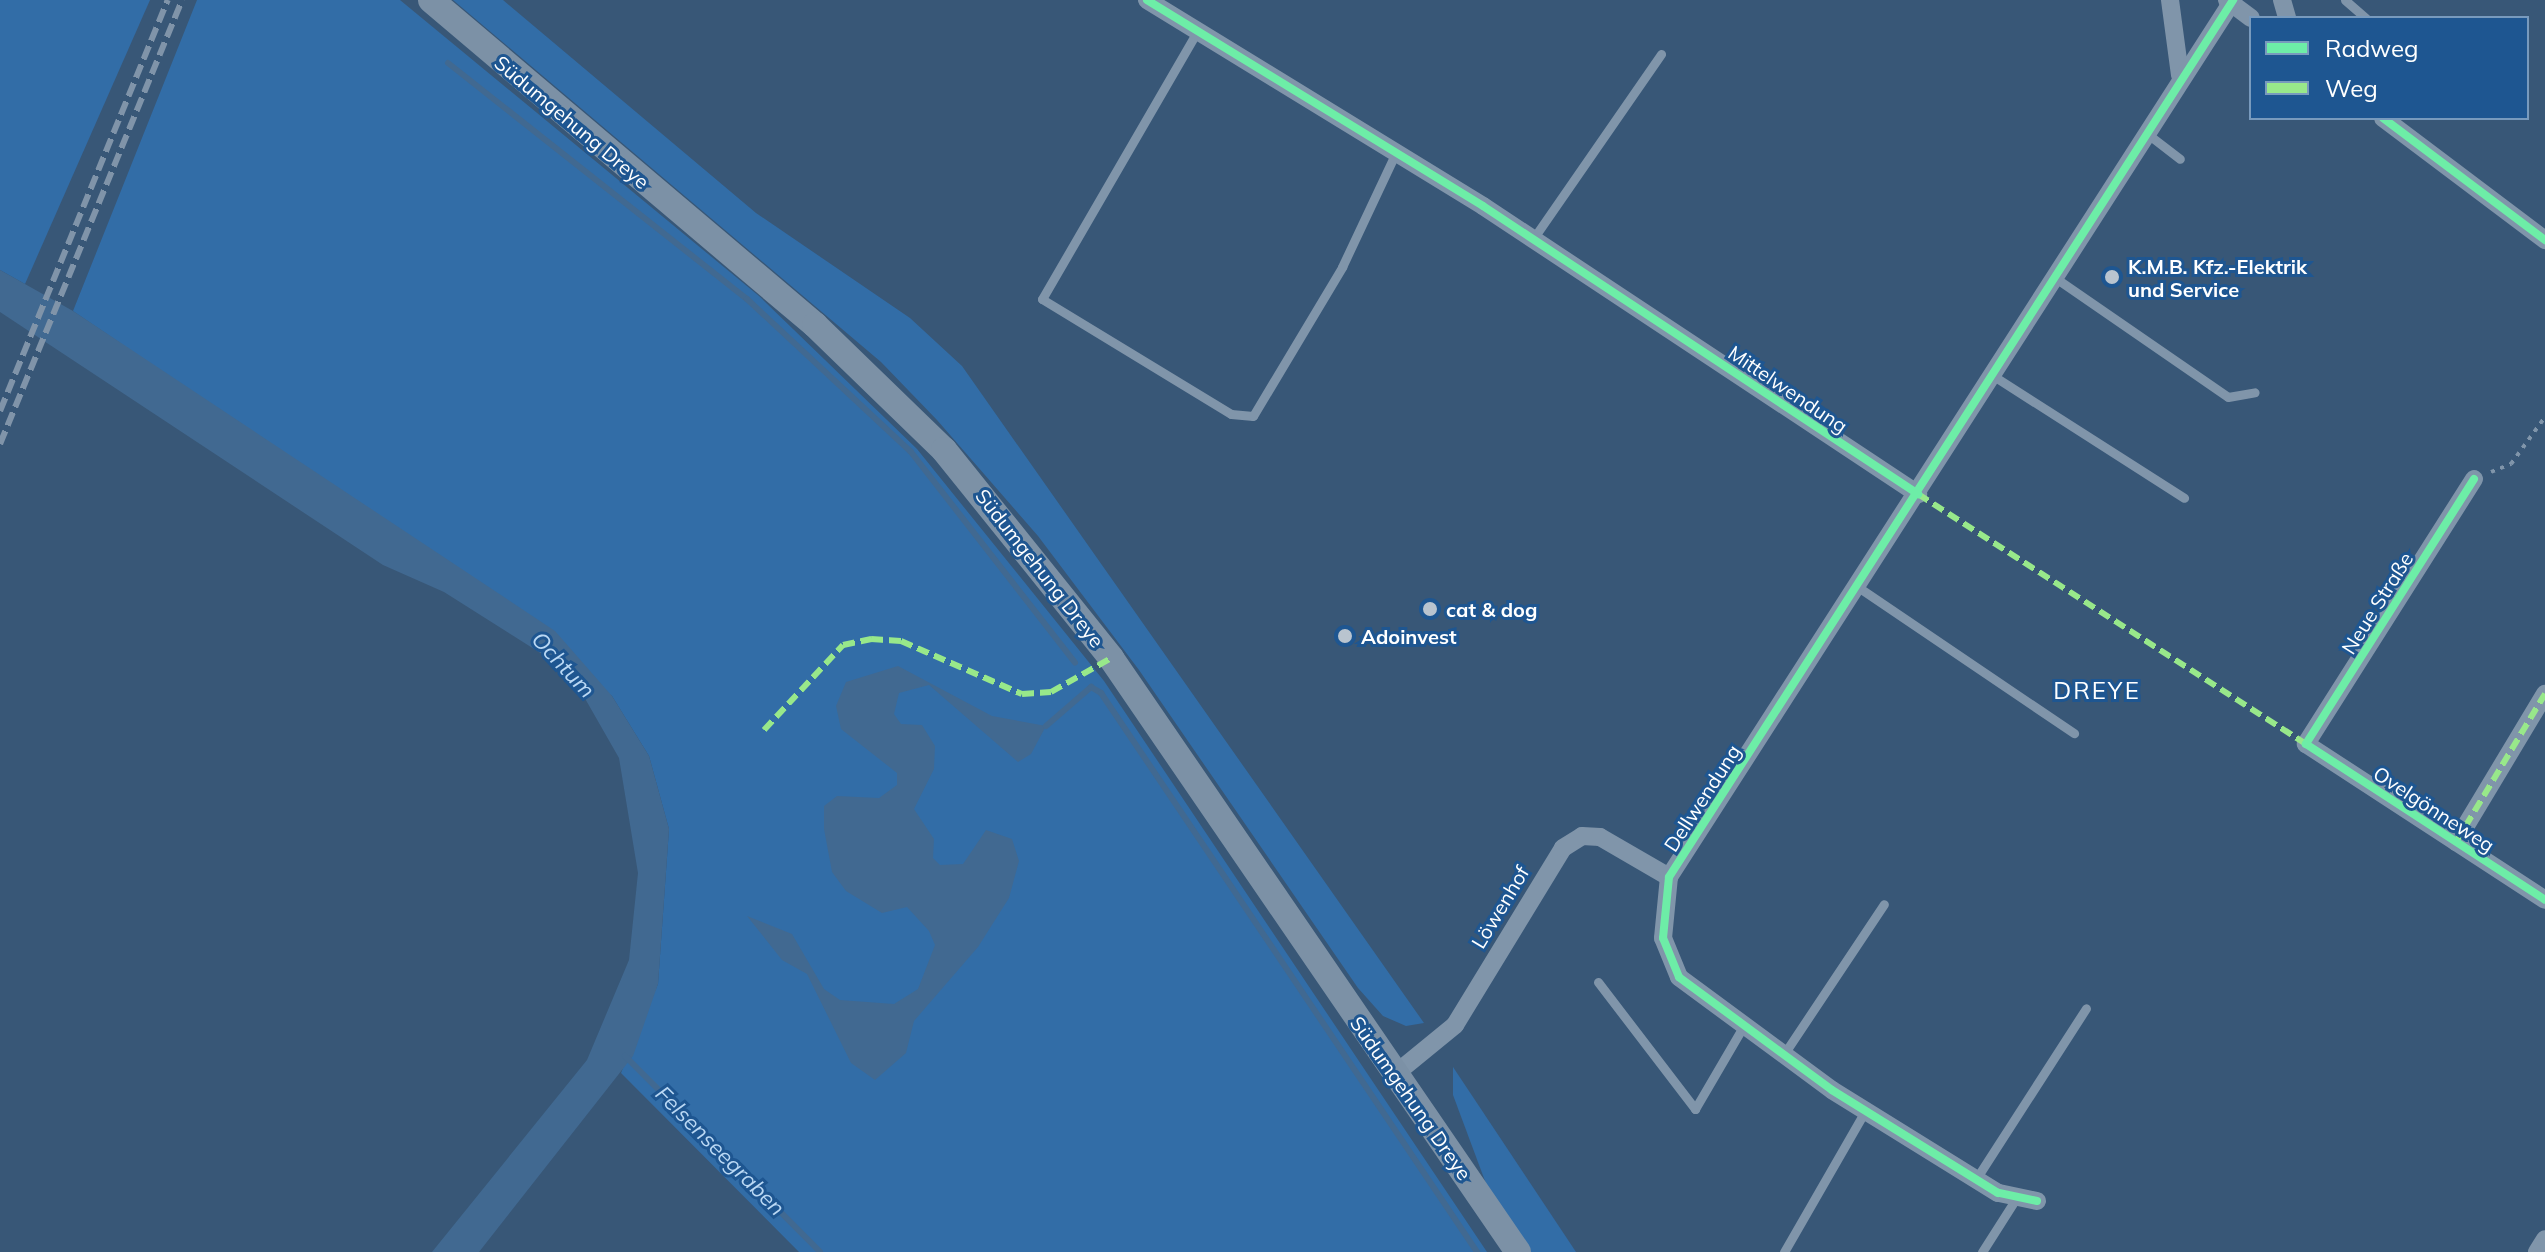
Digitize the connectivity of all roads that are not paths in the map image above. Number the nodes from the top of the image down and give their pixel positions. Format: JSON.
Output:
{"nodes":[{"id":1,"x":431,"y":0,"type":"edge"},
{"id":2,"x":1147,"y":0,"type":"edge"},
{"id":3,"x":2170,"y":0,"type":"edge"},
{"id":4,"x":2345,"y":0,"type":"edge"},
{"id":5,"x":2230,"y":1,"type":"edge"},
{"id":6,"x":2249,"y":16,"type":"edge"},
{"id":7,"x":2364,"y":16,"type":"edge"},
{"id":8,"x":1199,"y":29,"type":"junction"},
{"id":9,"x":1661,"y":54,"type":"dead end"},
{"id":10,"x":2180,"y":75,"type":"junction"},
{"id":11,"x":2386,"y":120,"type":"edge"},
{"id":12,"x":2145,"y":132,"type":"junction"},
{"id":13,"x":1396,"y":152,"type":"junction"},
{"id":14,"x":2180,"y":159,"type":"dead end"},
{"id":15,"x":1533,"y":239,"type":"junction"},
{"id":16,"x":2545,"y":240,"type":"edge"},
{"id":17,"x":2054,"y":277,"type":"junction"},
{"id":18,"x":1992,"y":375,"type":"junction"},
{"id":19,"x":2255,"y":392,"type":"dead end"},
{"id":20,"x":2474,"y":479,"type":"road end"},
{"id":21,"x":1918,"y":494,"type":"junction"},
{"id":22,"x":2184,"y":498,"type":"dead end"},
{"id":23,"x":1858,"y":587,"type":"junction"},
{"id":24,"x":2545,"y":694,"type":"edge"},
{"id":25,"x":2074,"y":733,"type":"dead end"},
{"id":26,"x":2306,"y":744,"type":"joint"},
{"id":27,"x":2456,"y":842,"type":"junction"},
{"id":28,"x":1669,"y":877,"type":"junction"},
{"id":29,"x":2545,"y":900,"type":"edge"},
{"id":30,"x":1884,"y":904,"type":"dead end"},
{"id":31,"x":1598,"y":982,"type":"dead end"},
{"id":32,"x":2086,"y":1008,"type":"dead end"},
{"id":33,"x":1744,"y":1025,"type":"junction"},
{"id":34,"x":1784,"y":1054,"type":"junction"},
{"id":35,"x":1394,"y":1075,"type":"junction"},
{"id":36,"x":1865,"y":1111,"type":"junction"},
{"id":37,"x":1976,"y":1179,"type":"junction"},
{"id":38,"x":2017,"y":1197,"type":"junction"},
{"id":39,"x":2037,"y":1201,"type":"dead end"},
{"id":40,"x":2545,"y":1239,"type":"edge"},
{"id":41,"x":1518,"y":1252,"type":"edge"},
{"id":42,"x":1784,"y":1252,"type":"edge"},
{"id":43,"x":1982,"y":1252,"type":"edge"},
{"id":44,"x":2537,"y":1252,"type":"edge"}],
"edges":[{"from":1,"to":35,"type":"main road","name":"Südumgehung Dreye"},
{"from":2,"to":8,"type":"street","name":"Mittelwendung"},
{"from":3,"to":10,"type":"street"},
{"from":4,"to":7,"type":"lane"},
{"from":5,"to":6,"type":"street"},
{"from":5,"to":10,"type":"street"},
{"from":8,"to":13,"type":"street","name":"Mittelwendung"},
{"from":8,"to":13,"type":"lane"},
{"from":9,"to":15,"type":"lane"},
{"from":10,"to":12,"type":"street"},
{"from":11,"to":16,"type":"street"},
{"from":12,"to":14,"type":"lane"},
{"from":12,"to":17,"type":"street"},
{"from":13,"to":15,"type":"street","name":"Mittelwendung"},
{"from":15,"to":21,"type":"street","name":"Mittelwendung"},
{"from":17,"to":18,"type":"street"},
{"from":17,"to":19,"type":"lane"},
{"from":18,"to":21,"type":"street"},
{"from":18,"to":22,"type":"lane"},
{"from":20,"to":26,"type":"street","name":"Neue Straße"},
{"from":21,"to":23,"type":"street","name":"Dellwendung"},
{"from":23,"to":25,"type":"lane"},
{"from":23,"to":28,"type":"street","name":"Dellwendung"},
{"from":24,"to":27,"type":"street"},
{"from":26,"to":27,"type":"street","name":"Ovelgönneweg"},
{"from":27,"to":29,"type":"street","name":"Ovelgönneweg"},
{"from":28,"to":33,"type":"street","name":"Dellwendung"},
{"from":28,"to":35,"type":"street","name":"Löwenhof"},
{"from":30,"to":34,"type":"lane"},
{"from":31,"to":33,"type":"lane"},
{"from":32,"to":37,"type":"lane"},
{"from":33,"to":34,"type":"street","name":"Dellwendung"},
{"from":34,"to":36,"type":"street","name":"Dellwendung"},
{"from":35,"to":41,"type":"main road","name":"Südumgehung Dreye"},
{"from":36,"to":37,"type":"street","name":"Dellwendung"},
{"from":36,"to":42,"type":"lane"},
{"from":37,"to":38,"type":"street","name":"Dellwendung"},
{"from":38,"to":39,"type":"street","name":"Dellwendung"},
{"from":38,"to":43,"type":"lane"},
{"from":40,"to":44,"type":"street"}]}
